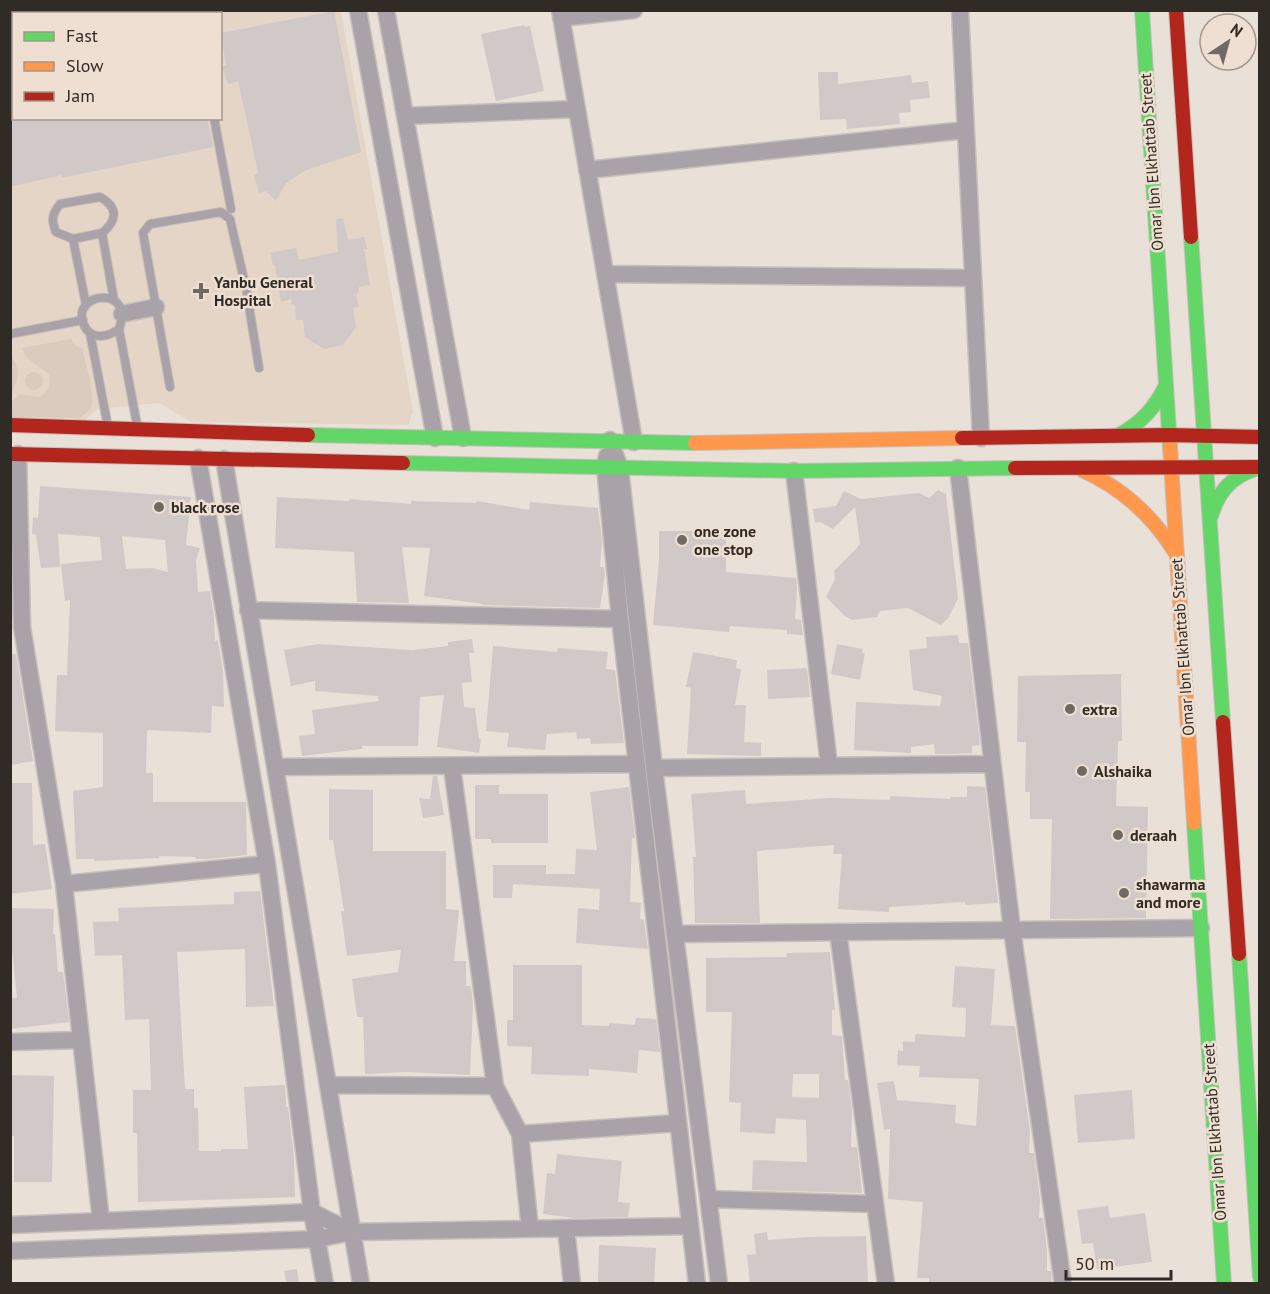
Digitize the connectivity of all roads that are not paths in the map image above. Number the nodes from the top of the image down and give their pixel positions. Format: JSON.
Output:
{"nodes":[{"id":1,"x":358,"y":10,"type":"edge"},
{"id":2,"x":386,"y":10,"type":"edge"},
{"id":3,"x":634,"y":10,"type":"edge"},
{"id":4,"x":960,"y":10,"type":"edge"},
{"id":5,"x":1142,"y":10,"type":"edge"},
{"id":6,"x":1176,"y":10,"type":"edge"},
{"id":7,"x":561,"y":14,"type":"edge"},
{"id":8,"x":577,"y":110,"type":"junction"},
{"id":9,"x":405,"y":116,"type":"junction"},
{"id":10,"x":214,"y":120,"type":"edge"},
{"id":11,"x":966,"y":130,"type":"junction"},
{"id":12,"x":587,"y":170,"type":"junction"},
{"id":13,"x":231,"y":209,"type":"dead end"},
{"id":14,"x":102,"y":233,"type":"junction"},
{"id":15,"x":73,"y":239,"type":"junction"},
{"id":16,"x":605,"y":274,"type":"junction"},
{"id":17,"x":973,"y":278,"type":"junction"},
{"id":18,"x":86,"y":305,"type":"junction"},
{"id":19,"x":156,"y":307,"type":"junction"},
{"id":20,"x":118,"y":314,"type":"junction"},
{"id":21,"x":83,"y":320,"type":"junction"},
{"id":22,"x":90,"y":333,"type":"junction"},
{"id":23,"x":10,"y":334,"type":"edge"},
{"id":24,"x":260,"y":368,"type":"dead end"},
{"id":25,"x":1166,"y":385,"type":"junction"},
{"id":26,"x":170,"y":387,"type":"dead end"},
{"id":27,"x":1201,"y":388,"type":"junction"},
{"id":28,"x":10,"y":425,"type":"edge"},
{"id":29,"x":108,"y":429,"type":"junction"},
{"id":30,"x":138,"y":430,"type":"junction"},
{"id":31,"x":1169,"y":435,"type":"junction"},
{"id":32,"x":1204,"y":435,"type":"junction"},
{"id":33,"x":1119,"y":436,"type":"junction"},
{"id":34,"x":1259,"y":437,"type":"edge"},
{"id":35,"x":435,"y":438,"type":"junction"},
{"id":36,"x":463,"y":438,"type":"junction"},
{"id":37,"x":981,"y":438,"type":"junction"},
{"id":38,"x":610,"y":440,"type":"junction"},
{"id":39,"x":634,"y":442,"type":"junction"},
{"id":40,"x":701,"y":442,"type":"junction"},
{"id":41,"x":14,"y":454,"type":"edge"},
{"id":42,"x":198,"y":458,"type":"junction"},
{"id":43,"x":224,"y":459,"type":"junction"},
{"id":44,"x":1204,"y":466,"type":"junction"},
{"id":45,"x":1170,"y":467,"type":"junction"},
{"id":46,"x":1260,"y":467,"type":"edge"},
{"id":47,"x":613,"y":468,"type":"junction"},
{"id":48,"x":958,"y":468,"type":"junction"},
{"id":49,"x":1075,"y":468,"type":"junction"},
{"id":50,"x":703,"y":470,"type":"junction"},
{"id":51,"x":794,"y":471,"type":"junction"},
{"id":52,"x":1209,"y":521,"type":"junction"},
{"id":53,"x":1176,"y":554,"type":"junction"},
{"id":54,"x":248,"y":610,"type":"junction"},
{"id":55,"x":620,"y":619,"type":"junction"},
{"id":56,"x":16,"y":628,"type":"edge"},
{"id":57,"x":637,"y":764,"type":"junction"},
{"id":58,"x":992,"y":764,"type":"junction"},
{"id":59,"x":829,"y":765,"type":"junction"},
{"id":60,"x":274,"y":767,"type":"junction"},
{"id":61,"x":452,"y":767,"type":"junction"},
{"id":62,"x":654,"y":768,"type":"junction"},
{"id":63,"x":267,"y":864,"type":"junction"},
{"id":64,"x":64,"y":884,"type":"junction"},
{"id":65,"x":1201,"y":928,"type":"junction"},
{"id":66,"x":1012,"y":930,"type":"junction"},
{"id":67,"x":838,"y":932,"type":"junction"},
{"id":68,"x":675,"y":934,"type":"junction"},
{"id":69,"x":81,"y":1040,"type":"junction"},
{"id":70,"x":10,"y":1042,"type":"edge"},
{"id":71,"x":328,"y":1084,"type":"junction"},
{"id":72,"x":495,"y":1086,"type":"junction"},
{"id":73,"x":678,"y":1123,"type":"junction"},
{"id":74,"x":520,"y":1134,"type":"junction"},
{"id":75,"x":709,"y":1199,"type":"junction"},
{"id":76,"x":875,"y":1204,"type":"junction"},
{"id":77,"x":312,"y":1212,"type":"junction"},
{"id":78,"x":101,"y":1221,"type":"junction"},
{"id":79,"x":10,"y":1225,"type":"edge"},
{"id":80,"x":689,"y":1226,"type":"junction"},
{"id":81,"x":566,"y":1228,"type":"junction"},
{"id":82,"x":530,"y":1229,"type":"junction"},
{"id":83,"x":352,"y":1232,"type":"junction"},
{"id":84,"x":317,"y":1239,"type":"junction"},
{"id":85,"x":10,"y":1251,"type":"edge"},
{"id":86,"x":1260,"y":1277,"type":"edge"},
{"id":87,"x":325,"y":1284,"type":"edge"},
{"id":88,"x":361,"y":1284,"type":"edge"},
{"id":89,"x":572,"y":1284,"type":"edge"},
{"id":90,"x":697,"y":1284,"type":"edge"},
{"id":91,"x":719,"y":1284,"type":"edge"},
{"id":92,"x":886,"y":1284,"type":"edge"},
{"id":93,"x":1063,"y":1284,"type":"edge"},
{"id":94,"x":1224,"y":1284,"type":"edge"}],
"edges":[{"from":1,"to":35,"type":"street"},
{"from":2,"to":9,"type":"street"},
{"from":3,"to":7,"type":"street"},
{"from":4,"to":11,"type":"street"},
{"from":5,"to":25,"type":"main road","name":"Omar Ibn Elkhattab Street"},
{"from":6,"to":27,"type":"main road","name":"Omar Ibn Elkhattab Street"},
{"from":7,"to":8,"type":"street"},
{"from":8,"to":9,"type":"street"},
{"from":8,"to":12,"type":"street"},
{"from":9,"to":36,"type":"street"},
{"from":10,"to":13,"type":"lane"},
{"from":11,"to":12,"type":"street"},
{"from":11,"to":17,"type":"street"},
{"from":12,"to":16,"type":"street"},
{"from":14,"to":15,"type":"lane"},
{"from":14,"to":15,"type":"lane"},
{"from":14,"to":20,"type":"lane"},
{"from":15,"to":18,"type":"lane"},
{"from":16,"to":17,"type":"street"},
{"from":16,"to":39,"type":"street"},
{"from":17,"to":37,"type":"street"},
{"from":18,"to":20,"type":"lane"},
{"from":18,"to":21,"type":"lane"},
{"from":19,"to":20,"type":"street"},
{"from":19,"to":24,"type":"lane"},
{"from":19,"to":26,"type":"lane"},
{"from":20,"to":22,"type":"lane"},
{"from":20,"to":30,"type":"lane"},
{"from":21,"to":22,"type":"lane"},
{"from":21,"to":23,"type":"lane"},
{"from":22,"to":29,"type":"lane"},
{"from":25,"to":31,"type":"main road","name":"Omar Ibn Elkhattab Street"},
{"from":25,"to":33,"type":"main road"},
{"from":27,"to":32,"type":"main road","name":"Omar Ibn Elkhattab Street"},
{"from":27,"to":34,"type":"main road"},
{"from":28,"to":29,"type":"main road"},
{"from":29,"to":30,"type":"main road"},
{"from":30,"to":35,"type":"main road"},
{"from":31,"to":32,"type":"main road"},
{"from":31,"to":33,"type":"main road"},
{"from":31,"to":45,"type":"main road","name":"Omar Ibn Elkhattab Street"},
{"from":32,"to":34,"type":"main road"},
{"from":32,"to":44,"type":"main road","name":"Omar Ibn Elkhattab Street"},
{"from":33,"to":37,"type":"main road"},
{"from":35,"to":36,"type":"main road"},
{"from":36,"to":38,"type":"main road"},
{"from":37,"to":40,"type":"main road"},
{"from":38,"to":39,"type":"main road"},
{"from":38,"to":47,"type":"street"},
{"from":39,"to":40,"type":"main road"},
{"from":40,"to":50,"type":"main road"},
{"from":41,"to":42,"type":"main road"},
{"from":41,"to":56,"type":"street"},
{"from":42,"to":43,"type":"main road"},
{"from":42,"to":63,"type":"street"},
{"from":43,"to":47,"type":"main road"},
{"from":43,"to":54,"type":"street"},
{"from":44,"to":45,"type":"main road"},
{"from":44,"to":46,"type":"main road"},
{"from":44,"to":52,"type":"main road","name":"Omar Ibn Elkhattab Street"},
{"from":45,"to":49,"type":"main road"},
{"from":45,"to":53,"type":"main road","name":"Omar Ibn Elkhattab Street"},
{"from":46,"to":52,"type":"main road"},
{"from":47,"to":50,"type":"main road"},
{"from":47,"to":55,"type":"street"},
{"from":47,"to":62,"type":"street"},
{"from":48,"to":49,"type":"main road"},
{"from":48,"to":51,"type":"main road"},
{"from":48,"to":58,"type":"street"},
{"from":49,"to":53,"type":"main road"},
{"from":50,"to":51,"type":"main road"},
{"from":51,"to":59,"type":"street"},
{"from":52,"to":86,"type":"main road","name":"Omar Ibn Elkhattab Street"},
{"from":53,"to":65,"type":"main road","name":"Omar Ibn Elkhattab Street"},
{"from":54,"to":55,"type":"street"},
{"from":54,"to":60,"type":"street"},
{"from":55,"to":57,"type":"street"},
{"from":56,"to":64,"type":"street"},
{"from":57,"to":61,"type":"street"},
{"from":57,"to":73,"type":"street"},
{"from":58,"to":59,"type":"street"},
{"from":58,"to":66,"type":"street"},
{"from":59,"to":62,"type":"street"},
{"from":60,"to":61,"type":"street"},
{"from":60,"to":71,"type":"street"},
{"from":61,"to":72,"type":"street"},
{"from":62,"to":68,"type":"street"},
{"from":63,"to":64,"type":"street"},
{"from":63,"to":77,"type":"street"},
{"from":64,"to":69,"type":"street"},
{"from":65,"to":66,"type":"street"},
{"from":65,"to":94,"type":"main road","name":"Omar Ibn Elkhattab Street"},
{"from":66,"to":67,"type":"street"},
{"from":66,"to":93,"type":"street"},
{"from":67,"to":68,"type":"street"},
{"from":67,"to":76,"type":"street"},
{"from":68,"to":75,"type":"street"},
{"from":69,"to":70,"type":"street"},
{"from":69,"to":78,"type":"street"},
{"from":71,"to":72,"type":"street"},
{"from":71,"to":83,"type":"street"},
{"from":72,"to":74,"type":"street"},
{"from":73,"to":74,"type":"street"},
{"from":73,"to":80,"type":"street"},
{"from":74,"to":82,"type":"street"},
{"from":75,"to":76,"type":"street"},
{"from":75,"to":91,"type":"street"},
{"from":76,"to":92,"type":"street"},
{"from":77,"to":78,"type":"street"},
{"from":77,"to":83,"type":"street"},
{"from":77,"to":84,"type":"street"},
{"from":78,"to":79,"type":"street"},
{"from":80,"to":81,"type":"street"},
{"from":80,"to":90,"type":"street"},
{"from":81,"to":82,"type":"street"},
{"from":81,"to":89,"type":"street"},
{"from":82,"to":83,"type":"street"},
{"from":83,"to":84,"type":"street"},
{"from":83,"to":88,"type":"street"},
{"from":84,"to":85,"type":"street"},
{"from":84,"to":87,"type":"street"}]}
